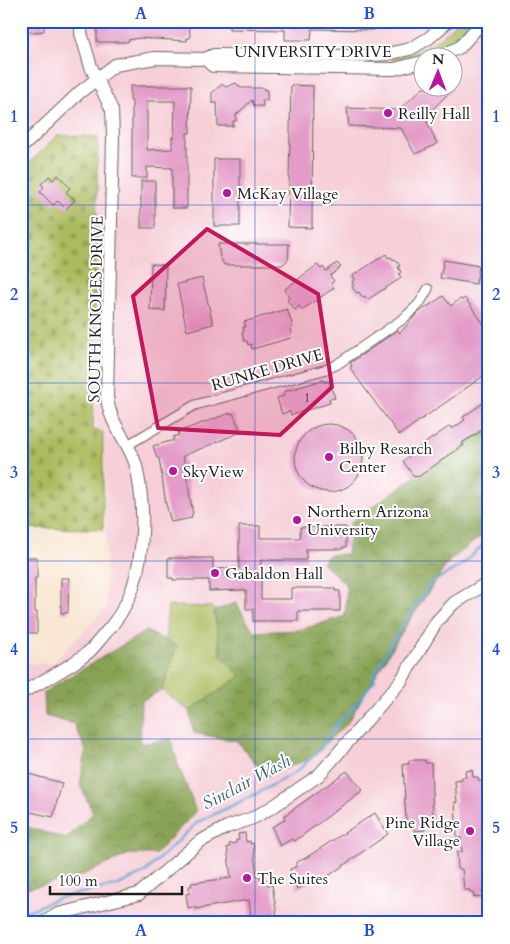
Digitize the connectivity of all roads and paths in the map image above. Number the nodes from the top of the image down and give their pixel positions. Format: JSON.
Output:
{"nodes":[{"id":1,"x":81,"y":21,"type":"edge"},
{"id":2,"x":448,"y":21,"type":"edge"},
{"id":3,"x":484,"y":21,"type":"edge"},
{"id":4,"x":458,"y":48,"type":"edge"},
{"id":5,"x":205,"y":59,"type":"junction"},
{"id":6,"x":412,"y":64,"type":"edge"},
{"id":7,"x":97,"y":79,"type":"junction"},
{"id":8,"x":21,"y":148,"type":"edge"},
{"id":9,"x":428,"y":289,"type":"dead end"},
{"id":10,"x":126,"y":446,"type":"junction"},
{"id":11,"x":489,"y":582,"type":"edge"},
{"id":12,"x":21,"y":693,"type":"edge"},
{"id":13,"x":43,"y":923,"type":"edge"}],
"edges":[{"from":1,"to":7,"type":"street","name":"SOUTH KNOLES DRIVE"},
{"from":2,"to":5,"type":"street","name":"UNIVERSITY DRIVE"},
{"from":3,"to":4,"type":"street"},
{"from":5,"to":6,"type":"street","name":"UNIVERSITY DRIVE"},
{"from":5,"to":7,"type":"street","name":"UNIVERSITY DRIVE"},
{"from":7,"to":8,"type":"street","name":"UNIVERSITY DRIVE"},
{"from":7,"to":10,"type":"street","name":"SOUTH KNOLES DRIVE"},
{"from":9,"to":10,"type":"street","name":"RUNKE DRIVE"},
{"from":10,"to":12,"type":"street","name":"SOUTH KNOLES DRIVE"},
{"from":11,"to":13,"type":"street"}]}
